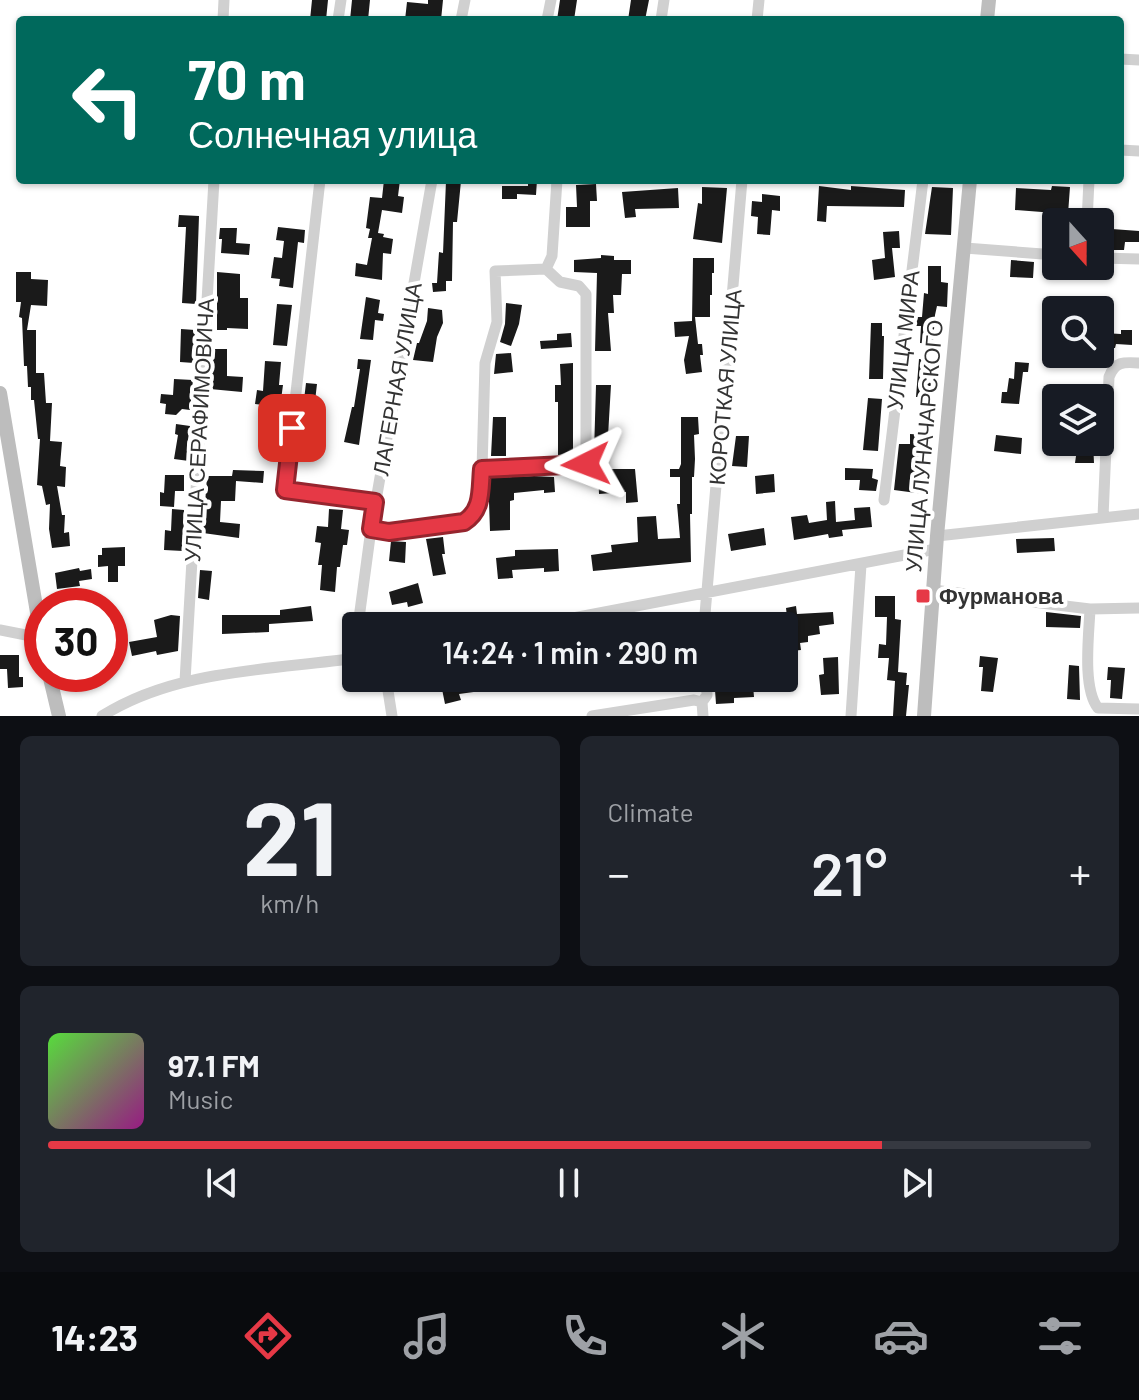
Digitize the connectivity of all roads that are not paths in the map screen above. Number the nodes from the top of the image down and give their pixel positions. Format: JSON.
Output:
{"nodes":[{"id":1,"x":214,"y":184,"type":"edge"},
{"id":2,"x":320,"y":184,"type":"edge"},
{"id":3,"x":431,"y":184,"type":"edge"},
{"id":4,"x":557,"y":184,"type":"edge"},
{"id":5,"x":742,"y":184,"type":"edge"},
{"id":6,"x":923,"y":184,"type":"edge"},
{"id":7,"x":970,"y":184,"type":"edge"},
{"id":8,"x":1089,"y":184,"type":"edge"},
{"id":9,"x":1088,"y":208,"type":"edge"},
{"id":10,"x":965,"y":248,"type":"junction"},
{"id":11,"x":1042,"y":254,"type":"edge"},
{"id":12,"x":1114,"y":258,"type":"edge"},
{"id":13,"x":1139,"y":259,"type":"edge"},
{"id":14,"x":546,"y":269,"type":"junction"},
{"id":15,"x":1139,"y":363,"type":"edge"},
{"id":16,"x":0,"y":393,"type":"edge"},
{"id":17,"x":482,"y":469,"type":"junction"},
{"id":18,"x":884,"y":500,"type":"dead end"},
{"id":19,"x":375,"y":502,"type":"junction"},
{"id":20,"x":1139,"y":514,"type":"edge"},
{"id":21,"x":1103,"y":517,"type":"junction"},
{"id":22,"x":371,"y":529,"type":"junction"},
{"id":23,"x":937,"y":542,"type":"junction"},
{"id":24,"x":861,"y":565,"type":"junction"},
{"id":25,"x":33,"y":588,"type":"edge"},
{"id":26,"x":933,"y":590,"type":"junction"},
{"id":27,"x":708,"y":593,"type":"junction"},
{"id":28,"x":1139,"y":608,"type":"edge"},
{"id":29,"x":1090,"y":609,"type":"junction"},
{"id":30,"x":360,"y":612,"type":"edge"},
{"id":31,"x":606,"y":612,"type":"edge"},
{"id":32,"x":706,"y":612,"type":"edge"},
{"id":33,"x":0,"y":630,"type":"edge"},
{"id":34,"x":24,"y":636,"type":"edge"},
{"id":35,"x":342,"y":660,"type":"edge"},
{"id":36,"x":185,"y":681,"type":"junction"},
{"id":37,"x":53,"y":692,"type":"edge"},
{"id":38,"x":388,"y":692,"type":"edge"},
{"id":39,"x":707,"y":692,"type":"edge"},
{"id":40,"x":702,"y":702,"type":"junction"},
{"id":41,"x":1139,"y":709,"type":"edge"},
{"id":42,"x":59,"y":716,"type":"edge"},
{"id":43,"x":102,"y":716,"type":"edge"},
{"id":44,"x":392,"y":716,"type":"edge"},
{"id":45,"x":592,"y":716,"type":"edge"},
{"id":46,"x":703,"y":716,"type":"edge"},
{"id":47,"x":851,"y":716,"type":"edge"},
{"id":48,"x":924,"y":716,"type":"edge"}],
"edges":[{"from":1,"to":36,"type":"street","name":"УЛИЦА СЕРАФИМОВИЧА"},
{"from":2,"to":19,"type":"street"},
{"from":3,"to":19,"type":"street","name":"ЛАГЕРНАЯ УЛИЦА"},
{"from":4,"to":14,"type":"street"},
{"from":5,"to":27,"type":"street","name":"КОРОТКАЯ УЛИЦА"},
{"from":6,"to":18,"type":"street","name":"УЛИЦА МИРА"},
{"from":7,"to":10,"type":"main road","name":"УЛИЦА ЛУНАЧАРСКОГО"},
{"from":8,"to":9,"type":"street"},
{"from":10,"to":11,"type":"street"},
{"from":10,"to":23,"type":"main road","name":"УЛИЦА ЛУНАЧАРСКОГО"},
{"from":12,"to":13,"type":"street"},
{"from":14,"to":17,"type":"street"},
{"from":14,"to":17,"type":"street"},
{"from":15,"to":21,"type":"street"},
{"from":16,"to":25,"type":"main road"},
{"from":17,"to":22,"type":"street"},
{"from":19,"to":22,"type":"street","name":"ЛАГЕРНАЯ УЛИЦА"},
{"from":20,"to":21,"type":"street"},
{"from":21,"to":23,"type":"street"},
{"from":22,"to":30,"type":"street","name":"ЛАГЕРНАЯ УЛИЦА"},
{"from":23,"to":24,"type":"street"},
{"from":23,"to":26,"type":"main road","name":"УЛИЦА ЛУНАЧАРСКОГО"},
{"from":24,"to":27,"type":"street"},
{"from":24,"to":47,"type":"street"},
{"from":26,"to":29,"type":"street"},
{"from":26,"to":48,"type":"main road","name":"УЛИЦА ЛУНАЧАРСКОГО"},
{"from":27,"to":31,"type":"street"},
{"from":27,"to":32,"type":"street","name":"КОРОТКАЯ УЛИЦА"},
{"from":28,"to":29,"type":"street"},
{"from":29,"to":41,"type":"street"},
{"from":33,"to":34,"type":"street"},
{"from":35,"to":36,"type":"street"},
{"from":36,"to":43,"type":"street"},
{"from":37,"to":42,"type":"main road"},
{"from":38,"to":44,"type":"street"},
{"from":39,"to":40,"type":"street"},
{"from":40,"to":45,"type":"street"},
{"from":40,"to":46,"type":"street"}]}
